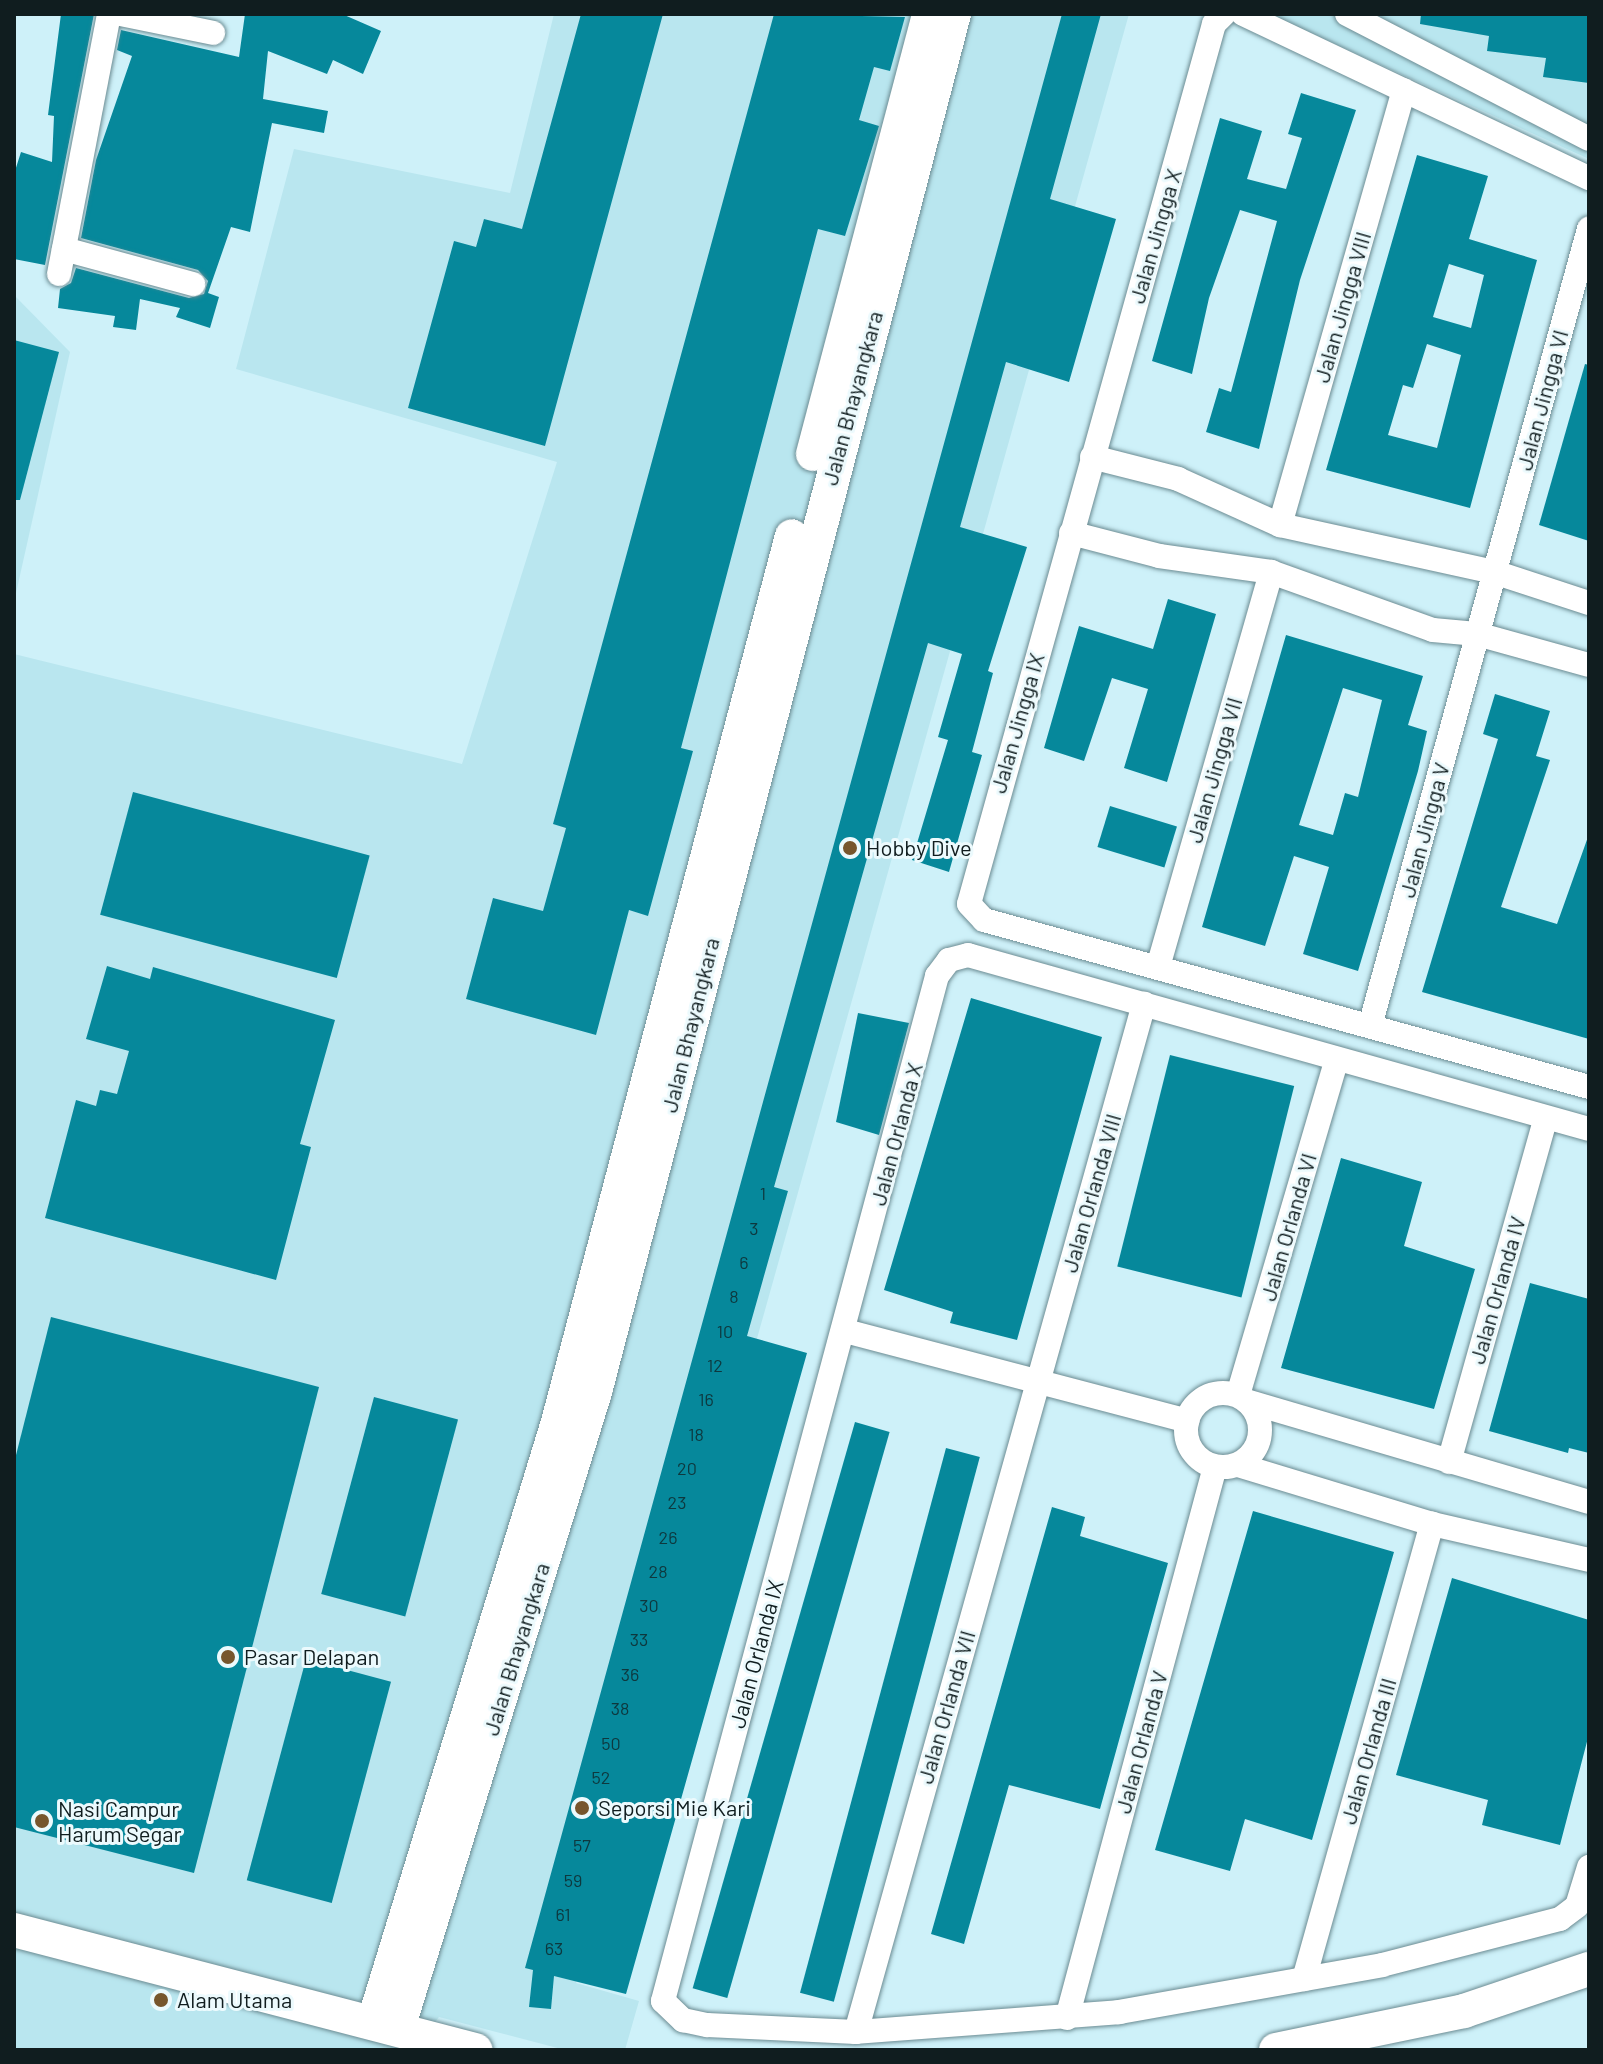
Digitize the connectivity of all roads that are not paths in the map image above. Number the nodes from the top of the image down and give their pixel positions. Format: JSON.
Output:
{"nodes":[{"id":1,"x":109,"y":14,"type":"edge"},
{"id":2,"x":120,"y":14,"type":"edge"},
{"id":3,"x":929,"y":14,"type":"edge"},
{"id":4,"x":954,"y":14,"type":"edge"},
{"id":5,"x":1347,"y":14,"type":"edge"},
{"id":6,"x":1229,"y":15,"type":"edge"},
{"id":7,"x":213,"y":33,"type":"dead end"},
{"id":8,"x":1404,"y":90,"type":"junction"},
{"id":9,"x":1589,"y":139,"type":"edge"},
{"id":10,"x":1589,"y":178,"type":"edge"},
{"id":11,"x":1589,"y":229,"type":"edge"},
{"id":12,"x":64,"y":249,"type":"junction"},
{"id":13,"x":59,"y":274,"type":"dead end"},
{"id":14,"x":193,"y":284,"type":"dead end"},
{"id":15,"x":1092,"y":457,"type":"junction"},
{"id":16,"x":1280,"y":525,"type":"junction"},
{"id":17,"x":1071,"y":533,"type":"junction"},
{"id":18,"x":1271,"y":572,"type":"junction"},
{"id":19,"x":1494,"y":572,"type":"junction"},
{"id":20,"x":1589,"y":603,"type":"edge"},
{"id":21,"x":1477,"y":634,"type":"junction"},
{"id":22,"x":1589,"y":665,"type":"edge"},
{"id":23,"x":1158,"y":967,"type":"junction"},
{"id":24,"x":1144,"y":1004,"type":"junction"},
{"id":25,"x":1370,"y":1026,"type":"junction"},
{"id":26,"x":1337,"y":1059,"type":"junction"},
{"id":27,"x":1589,"y":1087,"type":"edge"},
{"id":28,"x":1546,"y":1118,"type":"junction"},
{"id":29,"x":1589,"y":1129,"type":"edge"},
{"id":30,"x":845,"y":1331,"type":"junction"},
{"id":31,"x":1037,"y":1381,"type":"junction"},
{"id":32,"x":1244,"y":1399,"type":"junction"},
{"id":33,"x":1187,"y":1421,"type":"junction"},
{"id":34,"x":1449,"y":1462,"type":"junction"},
{"id":35,"x":1226,"y":1466,"type":"junction"},
{"id":36,"x":1589,"y":1502,"type":"edge"},
{"id":37,"x":1432,"y":1524,"type":"junction"},
{"id":38,"x":1589,"y":1560,"type":"edge"},
{"id":39,"x":1589,"y":1867,"type":"edge"},
{"id":40,"x":14,"y":1930,"type":"edge"},
{"id":41,"x":1589,"y":1969,"type":"edge"},
{"id":42,"x":1304,"y":1979,"type":"junction"},
{"id":43,"x":1067,"y":2018,"type":"junction"},
{"id":44,"x":386,"y":2025,"type":"junction"},
{"id":45,"x":856,"y":2032,"type":"junction"},
{"id":46,"x":476,"y":2050,"type":"edge"},
{"id":47,"x":1276,"y":2050,"type":"edge"}],
"edges":[{"from":1,"to":12,"type":"street"},
{"from":2,"to":7,"type":"street"},
{"from":3,"to":44,"type":"main road","name":"Jalan Bhayangkara"},
{"from":4,"to":44,"type":"main road","name":"Jalan Bhayangkara"},
{"from":5,"to":9,"type":"street"},
{"from":6,"to":8,"type":"street"},
{"from":6,"to":15,"type":"street","name":"Jalan Jingga X"},
{"from":8,"to":10,"type":"street"},
{"from":8,"to":16,"type":"street","name":"Jalan Jingga VIII"},
{"from":11,"to":19,"type":"street","name":"Jalan Jingga VI"},
{"from":12,"to":13,"type":"street"},
{"from":12,"to":14,"type":"street"},
{"from":15,"to":16,"type":"street"},
{"from":15,"to":17,"type":"street","name":"Jalan Jingga X"},
{"from":16,"to":19,"type":"street"},
{"from":17,"to":18,"type":"street"},
{"from":17,"to":23,"type":"street","name":"Jalan Jingga IX"},
{"from":18,"to":21,"type":"street"},
{"from":18,"to":23,"type":"street","name":"Jalan Jingga VII"},
{"from":19,"to":20,"type":"street"},
{"from":19,"to":21,"type":"street","name":"Jalan Jingga VI"},
{"from":21,"to":22,"type":"street"},
{"from":21,"to":25,"type":"street","name":"Jalan Jingga V"},
{"from":23,"to":25,"type":"street"},
{"from":24,"to":26,"type":"street"},
{"from":24,"to":30,"type":"street","name":"Jalan Orlanda X"},
{"from":24,"to":31,"type":"street","name":"Jalan Orlanda VIII"},
{"from":25,"to":27,"type":"street"},
{"from":26,"to":28,"type":"street"},
{"from":26,"to":32,"type":"street","name":"Jalan Orlanda VI"},
{"from":28,"to":29,"type":"street"},
{"from":28,"to":34,"type":"street","name":"Jalan Orlanda IV"},
{"from":30,"to":31,"type":"street"},
{"from":30,"to":45,"type":"street","name":"Jalan Orlanda IX"},
{"from":31,"to":33,"type":"street"},
{"from":31,"to":45,"type":"street","name":"Jalan Orlanda VII"},
{"from":32,"to":33,"type":"street"},
{"from":32,"to":34,"type":"street"},
{"from":32,"to":35,"type":"street"},
{"from":33,"to":35,"type":"street"},
{"from":34,"to":36,"type":"street"},
{"from":35,"to":37,"type":"street"},
{"from":35,"to":43,"type":"street","name":"Jalan Orlanda V"},
{"from":37,"to":38,"type":"street"},
{"from":37,"to":42,"type":"street","name":"Jalan Orlanda III"},
{"from":39,"to":42,"type":"street"},
{"from":40,"to":44,"type":"main road"},
{"from":41,"to":47,"type":"main road"},
{"from":42,"to":43,"type":"street"},
{"from":43,"to":45,"type":"street"},
{"from":44,"to":46,"type":"main road"}]}
